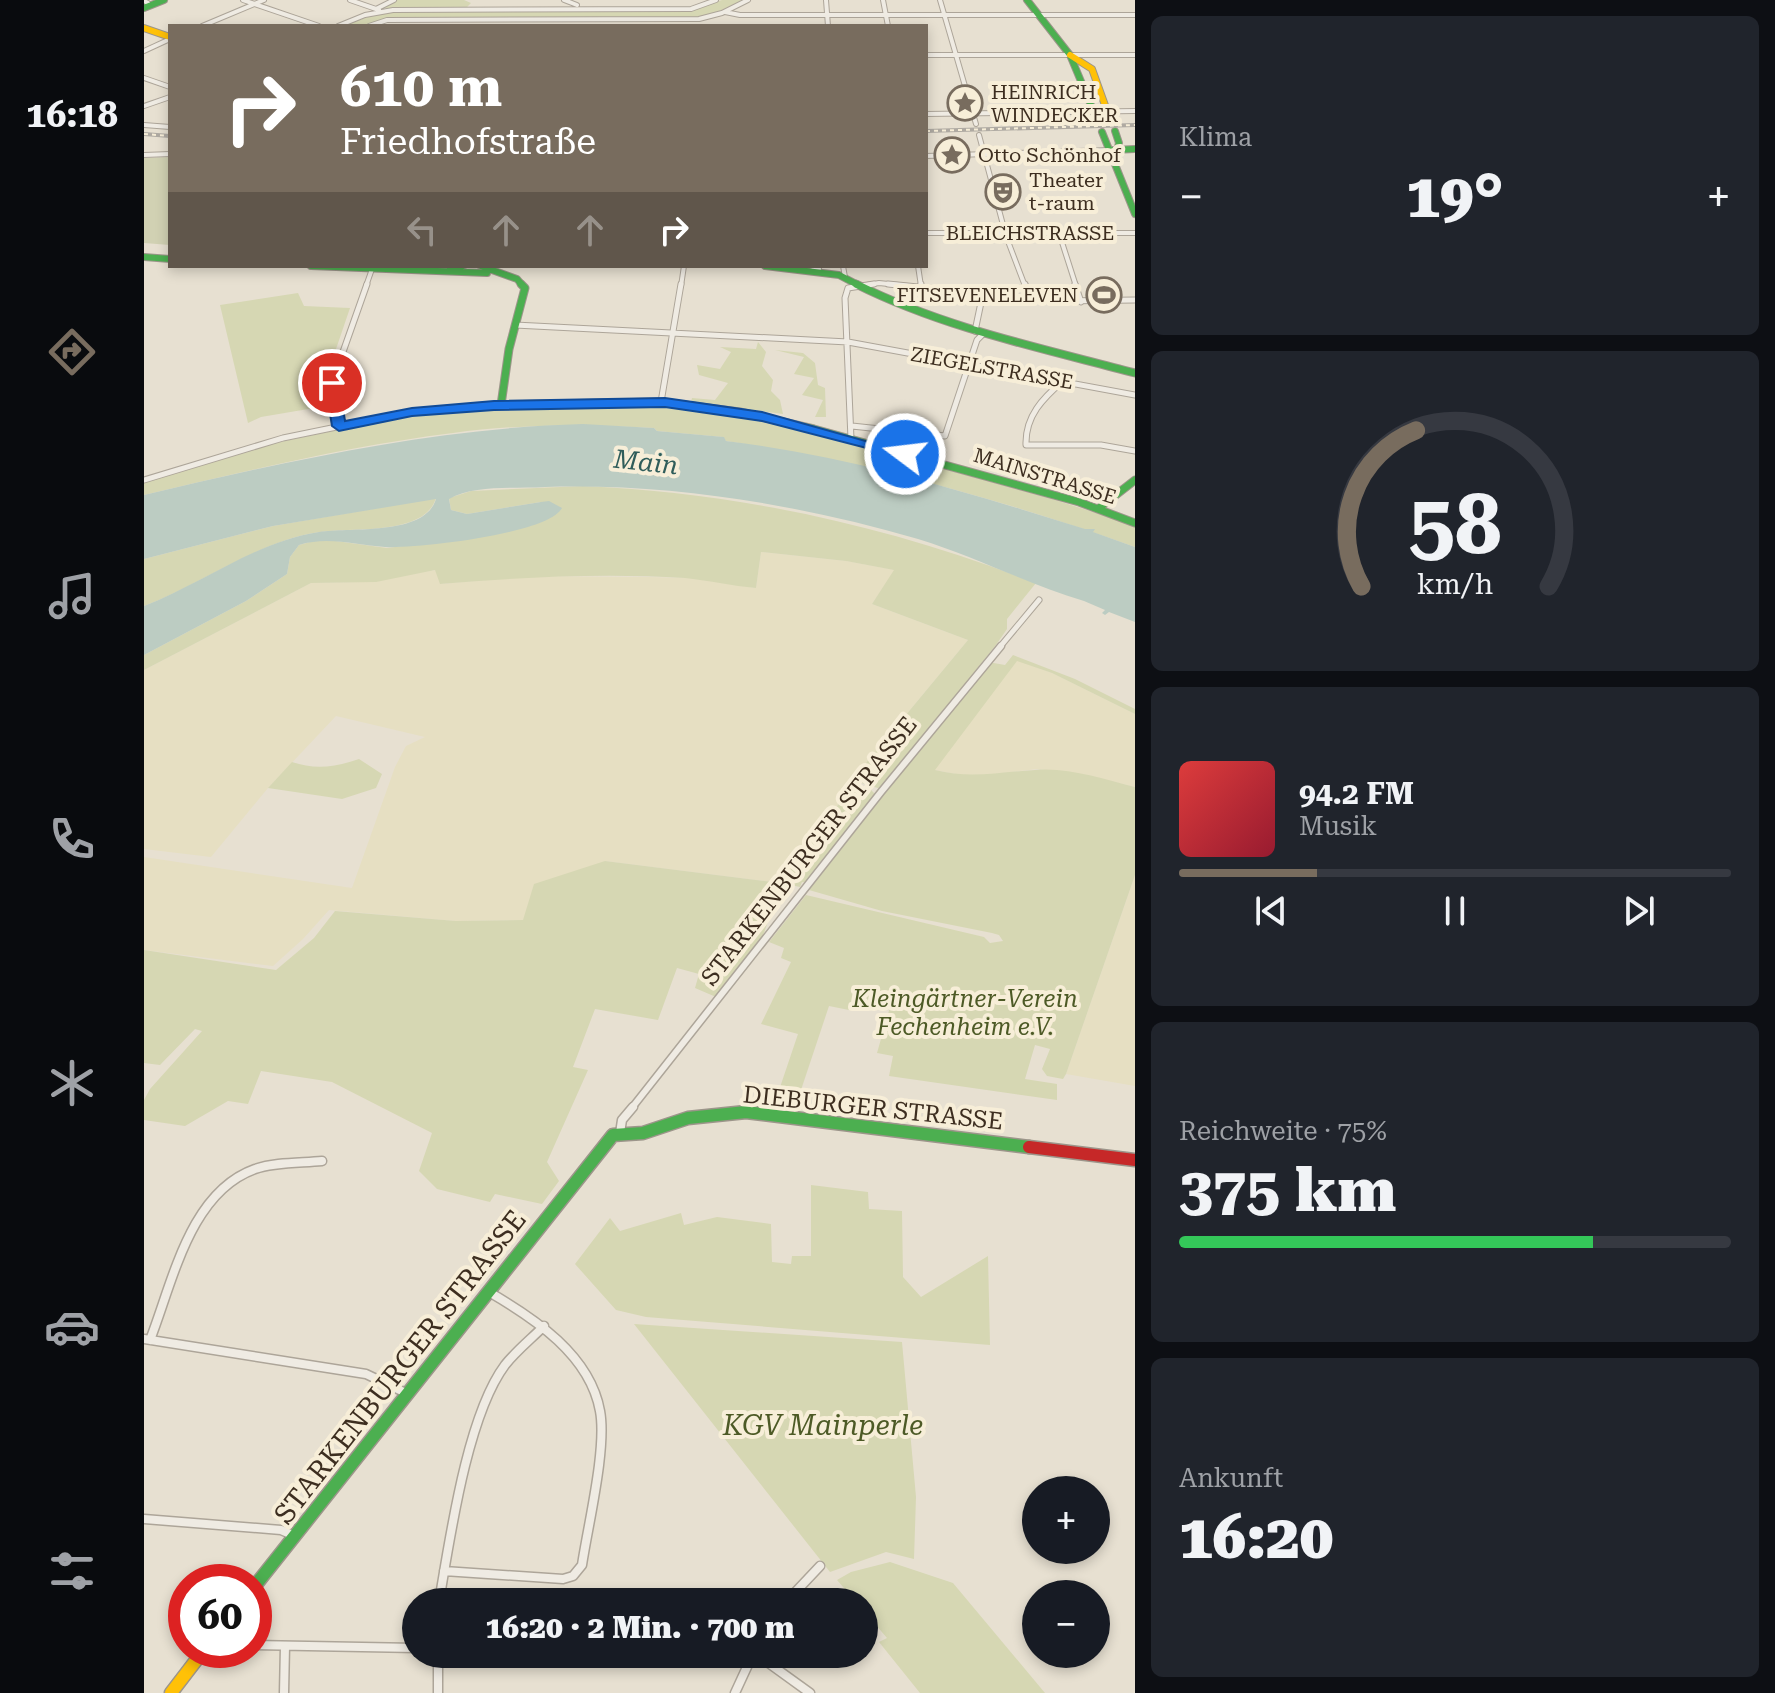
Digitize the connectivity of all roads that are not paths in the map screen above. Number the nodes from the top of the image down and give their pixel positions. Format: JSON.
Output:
{"nodes":[{"id":1,"x":164,"y":0,"type":"edge"},
{"id":2,"x":243,"y":0,"type":"edge"},
{"id":3,"x":264,"y":0,"type":"edge"},
{"id":4,"x":350,"y":0,"type":"edge"},
{"id":5,"x":394,"y":0,"type":"edge"},
{"id":6,"x":564,"y":0,"type":"edge"},
{"id":7,"x":587,"y":0,"type":"edge"},
{"id":8,"x":716,"y":0,"type":"edge"},
{"id":9,"x":748,"y":0,"type":"edge"},
{"id":10,"x":826,"y":0,"type":"edge"},
{"id":11,"x":883,"y":0,"type":"edge"},
{"id":12,"x":940,"y":0,"type":"edge"},
{"id":13,"x":1027,"y":0,"type":"edge"},
{"id":14,"x":147,"y":3,"type":"edge"},
{"id":15,"x":255,"y":4,"type":"junction"},
{"id":16,"x":578,"y":7,"type":"junction"},
{"id":17,"x":378,"y":10,"type":"junction"},
{"id":18,"x":724,"y":13,"type":"junction"},
{"id":19,"x":828,"y":15,"type":"junction"},
{"id":20,"x":886,"y":15,"type":"junction"},
{"id":21,"x":944,"y":15,"type":"junction"},
{"id":22,"x":1039,"y":15,"type":"junction"},
{"id":23,"x":1135,"y":15,"type":"edge"},
{"id":24,"x":458,"y":19,"type":"junction"},
{"id":25,"x":509,"y":19,"type":"junction"},
{"id":26,"x":558,"y":19,"type":"junction"},
{"id":27,"x":578,"y":19,"type":"junction"},
{"id":28,"x":607,"y":19,"type":"junction"},
{"id":29,"x":690,"y":19,"type":"junction"},
{"id":30,"x":383,"y":20,"type":"junction"},
{"id":31,"x":207,"y":24,"type":"edge"},
{"id":32,"x":313,"y":24,"type":"edge"},
{"id":33,"x":343,"y":24,"type":"edge"},
{"id":34,"x":374,"y":24,"type":"edge"},
{"id":35,"x":457,"y":24,"type":"edge"},
{"id":36,"x":508,"y":24,"type":"edge"},
{"id":37,"x":558,"y":24,"type":"edge"},
{"id":38,"x":608,"y":24,"type":"edge"},
{"id":39,"x":828,"y":24,"type":"edge"},
{"id":40,"x":888,"y":24,"type":"edge"},
{"id":41,"x":144,"y":28,"type":"edge"},
{"id":42,"x":168,"y":37,"type":"edge"},
{"id":43,"x":168,"y":39,"type":"edge"},
{"id":44,"x":144,"y":51,"type":"edge"},
{"id":45,"x":928,"y":55,"type":"edge"},
{"id":46,"x":956,"y":55,"type":"junction"},
{"id":47,"x":1070,"y":55,"type":"junction"},
{"id":48,"x":1090,"y":55,"type":"junction"},
{"id":49,"x":1135,"y":55,"type":"edge"},
{"id":50,"x":1092,"y":69,"type":"junction"},
{"id":51,"x":144,"y":78,"type":"edge"},
{"id":52,"x":168,"y":86,"type":"edge"},
{"id":53,"x":168,"y":98,"type":"edge"},
{"id":54,"x":144,"y":106,"type":"edge"},
{"id":55,"x":1135,"y":111,"type":"edge"},
{"id":56,"x":973,"y":113,"type":"junction"},
{"id":57,"x":928,"y":114,"type":"edge"},
{"id":58,"x":1104,"y":120,"type":"junction"},
{"id":59,"x":976,"y":124,"type":"dead end"},
{"id":60,"x":144,"y":125,"type":"edge"},
{"id":61,"x":168,"y":127,"type":"edge"},
{"id":62,"x":979,"y":135,"type":"dead end"},
{"id":63,"x":1135,"y":149,"type":"edge"},
{"id":64,"x":1114,"y":150,"type":"junction"},
{"id":65,"x":984,"y":153,"type":"junction"},
{"id":66,"x":168,"y":154,"type":"edge"},
{"id":67,"x":144,"y":155,"type":"edge"},
{"id":68,"x":928,"y":156,"type":"edge"},
{"id":69,"x":1135,"y":214,"type":"edge"},
{"id":70,"x":928,"y":233,"type":"edge"},
{"id":71,"x":1005,"y":233,"type":"junction"},
{"id":72,"x":1059,"y":233,"type":"junction"},
{"id":73,"x":1135,"y":233,"type":"edge"},
{"id":74,"x":144,"y":255,"type":"edge"},
{"id":75,"x":168,"y":257,"type":"edge"},
{"id":76,"x":352,"y":268,"type":"edge"},
{"id":77,"x":454,"y":268,"type":"edge"},
{"id":78,"x":475,"y":268,"type":"edge"},
{"id":79,"x":684,"y":268,"type":"edge"},
{"id":80,"x":792,"y":268,"type":"edge"},
{"id":81,"x":918,"y":268,"type":"edge"},
{"id":82,"x":372,"y":269,"type":"junction"},
{"id":83,"x":820,"y":270,"type":"edge"},
{"id":84,"x":844,"y":272,"type":"edge"},
{"id":85,"x":921,"y":287,"type":"junction"},
{"id":86,"x":868,"y":288,"type":"junction"},
{"id":87,"x":983,"y":293,"type":"junction"},
{"id":88,"x":1030,"y":298,"type":"junction"},
{"id":89,"x":1135,"y":300,"type":"edge"},
{"id":90,"x":1081,"y":302,"type":"junction"},
{"id":91,"x":515,"y":325,"type":"junction"},
{"id":92,"x":979,"y":332,"type":"junction"},
{"id":93,"x":673,"y":333,"type":"junction"},
{"id":94,"x":848,"y":342,"type":"junction"},
{"id":95,"x":971,"y":364,"type":"junction"},
{"id":96,"x":1135,"y":373,"type":"edge"},
{"id":97,"x":1064,"y":380,"type":"junction"},
{"id":98,"x":1135,"y":395,"type":"edge"},
{"id":99,"x":661,"y":402,"type":"junction"},
{"id":100,"x":501,"y":405,"type":"junction"},
{"id":101,"x":339,"y":426,"type":"junction"},
{"id":102,"x":852,"y":426,"type":"junction"},
{"id":103,"x":851,"y":439,"type":"junction"},
{"id":104,"x":1135,"y":451,"type":"edge"},
{"id":105,"x":144,"y":480,"type":"edge"},
{"id":106,"x":1135,"y":480,"type":"edge"},
{"id":107,"x":1099,"y":508,"type":"junction"},
{"id":108,"x":1135,"y":523,"type":"edge"},
{"id":109,"x":1039,"y":600,"type":"dead end"},
{"id":110,"x":615,"y":1135,"type":"junction"},
{"id":111,"x":1135,"y":1160,"type":"edge"},
{"id":112,"x":322,"y":1161,"type":"dead end"},
{"id":113,"x":488,"y":1292,"type":"junction"},
{"id":114,"x":544,"y":1326,"type":"junction"},
{"id":115,"x":147,"y":1340,"type":"edge"},
{"id":116,"x":408,"y":1394,"type":"junction"},
{"id":117,"x":144,"y":1519,"type":"edge"},
{"id":118,"x":295,"y":1536,"type":"junction"},
{"id":119,"x":272,"y":1565,"type":"edge"},
{"id":120,"x":820,"y":1566,"type":"dead end"},
{"id":121,"x":444,"y":1571,"type":"junction"},
{"id":122,"x":441,"y":1588,"type":"edge"},
{"id":123,"x":799,"y":1588,"type":"edge"},
{"id":124,"x":272,"y":1646,"type":"edge"},
{"id":125,"x":285,"y":1646,"type":"junction"},
{"id":126,"x":402,"y":1648,"type":"edge"},
{"id":127,"x":190,"y":1668,"type":"edge"},
{"id":128,"x":438,"y":1668,"type":"edge"},
{"id":129,"x":747,"y":1668,"type":"edge"},
{"id":130,"x":774,"y":1668,"type":"edge"},
{"id":131,"x":171,"y":1693,"type":"edge"},
{"id":132,"x":284,"y":1693,"type":"edge"},
{"id":133,"x":438,"y":1693,"type":"edge"},
{"id":134,"x":735,"y":1693,"type":"edge"},
{"id":135,"x":810,"y":1693,"type":"edge"}],
"edges":[{"from":1,"to":14,"type":"main road"},
{"from":2,"to":15,"type":"street"},
{"from":3,"to":15,"type":"street"},
{"from":4,"to":17,"type":"street"},
{"from":5,"to":17,"type":"street"},
{"from":6,"to":16,"type":"street"},
{"from":7,"to":16,"type":"street"},
{"from":8,"to":16,"type":"street"},
{"from":9,"to":18,"type":"street"},
{"from":10,"to":19,"type":"street"},
{"from":11,"to":20,"type":"street"},
{"from":12,"to":21,"type":"street"},
{"from":13,"to":22,"type":"main road"},
{"from":15,"to":31,"type":"street"},
{"from":15,"to":32,"type":"street"},
{"from":16,"to":17,"type":"street"},
{"from":16,"to":27,"type":"street"},
{"from":17,"to":30,"type":"street"},
{"from":17,"to":33,"type":"street"},
{"from":18,"to":19,"type":"street"},
{"from":18,"to":29,"type":"street"},
{"from":18,"to":29,"type":"street"},
{"from":19,"to":20,"type":"street"},
{"from":19,"to":39,"type":"street"},
{"from":20,"to":21,"type":"street"},
{"from":20,"to":40,"type":"street"},
{"from":21,"to":22,"type":"street"},
{"from":21,"to":46,"type":"street"},
{"from":22,"to":23,"type":"street"},
{"from":22,"to":47,"type":"main road"},
{"from":24,"to":25,"type":"street"},
{"from":24,"to":30,"type":"street"},
{"from":24,"to":35,"type":"street"},
{"from":25,"to":26,"type":"street"},
{"from":25,"to":36,"type":"street"},
{"from":26,"to":27,"type":"street"},
{"from":26,"to":37,"type":"street"},
{"from":27,"to":28,"type":"street"},
{"from":28,"to":29,"type":"street"},
{"from":28,"to":38,"type":"street"},
{"from":30,"to":34,"type":"street"},
{"from":41,"to":42,"type":"main road"},
{"from":43,"to":44,"type":"street"},
{"from":45,"to":46,"type":"street"},
{"from":46,"to":47,"type":"street"},
{"from":46,"to":56,"type":"street"},
{"from":47,"to":48,"type":"street"},
{"from":47,"to":50,"type":"main road"},
{"from":47,"to":58,"type":"main road"},
{"from":48,"to":49,"type":"street"},
{"from":48,"to":50,"type":"street"},
{"from":50,"to":58,"type":"main road"},
{"from":51,"to":52,"type":"street"},
{"from":53,"to":54,"type":"street"},
{"from":55,"to":58,"type":"street"},
{"from":56,"to":57,"type":"street"},
{"from":56,"to":58,"type":"street"},
{"from":56,"to":59,"type":"street"},
{"from":58,"to":64,"type":"main road"},
{"from":60,"to":61,"type":"street"},
{"from":62,"to":65,"type":"street"},
{"from":63,"to":64,"type":"main road"},
{"from":64,"to":65,"type":"street"},
{"from":64,"to":69,"type":"main road"},
{"from":65,"to":68,"type":"street"},
{"from":65,"to":71,"type":"street"},
{"from":66,"to":67,"type":"street"},
{"from":70,"to":71,"type":"street","name":"BLEICHSTRASSE"},
{"from":71,"to":72,"type":"street","name":"BLEICHSTRASSE"},
{"from":71,"to":88,"type":"street"},
{"from":72,"to":73,"type":"street","name":"BLEICHSTRASSE"},
{"from":72,"to":90,"type":"street"},
{"from":74,"to":75,"type":"main road"},
{"from":76,"to":82,"type":"main road"},
{"from":77,"to":78,"type":"main road"},
{"from":77,"to":82,"type":"main road"},
{"from":78,"to":91,"type":"main road"},
{"from":79,"to":93,"type":"street"},
{"from":80,"to":83,"type":"main road"},
{"from":81,"to":85,"type":"street"},
{"from":82,"to":101,"type":"street"},
{"from":83,"to":84,"type":"main road"},
{"from":84,"to":86,"type":"main road"},
{"from":85,"to":86,"type":"street"},
{"from":85,"to":87,"type":"street"},
{"from":86,"to":92,"type":"main road"},
{"from":86,"to":94,"type":"street"},
{"from":87,"to":88,"type":"street"},
{"from":87,"to":92,"type":"street"},
{"from":88,"to":90,"type":"street"},
{"from":89,"to":90,"type":"street"},
{"from":91,"to":93,"type":"street","name":"ZIEGELSTRASSE"},
{"from":91,"to":100,"type":"main road"},
{"from":92,"to":95,"type":"street"},
{"from":92,"to":96,"type":"main road"},
{"from":93,"to":94,"type":"street","name":"ZIEGELSTRASSE"},
{"from":93,"to":99,"type":"street"},
{"from":94,"to":95,"type":"street","name":"ZIEGELSTRASSE"},
{"from":94,"to":102,"type":"street"},
{"from":95,"to":97,"type":"street","name":"ZIEGELSTRASSE"},
{"from":95,"to":102,"type":"street"},
{"from":97,"to":98,"type":"street","name":"ZIEGELSTRASSE"},
{"from":97,"to":104,"type":"street"},
{"from":99,"to":100,"type":"main road","name":"MAINSTRASSE"},
{"from":99,"to":103,"type":"main road","name":"MAINSTRASSE"},
{"from":100,"to":101,"type":"street","name":"MAINSTRASSE"},
{"from":101,"to":105,"type":"street","name":"MAINSTRASSE"},
{"from":102,"to":103,"type":"street"},
{"from":103,"to":107,"type":"main road","name":"MAINSTRASSE"},
{"from":106,"to":107,"type":"main road"},
{"from":107,"to":108,"type":"main road","name":"MAINSTRASSE"},
{"from":109,"to":110,"type":"street","name":"STARKENBURGER STRASSE"},
{"from":110,"to":111,"type":"main road","name":"DIEBURGER STRASSE"},
{"from":110,"to":113,"type":"main road","name":"STARKENBURGER STRASSE"},
{"from":112,"to":115,"type":"street"},
{"from":113,"to":114,"type":"street"},
{"from":113,"to":116,"type":"main road","name":"STARKENBURGER STRASSE"},
{"from":114,"to":121,"type":"street"},
{"from":114,"to":121,"type":"street"},
{"from":115,"to":116,"type":"street"},
{"from":116,"to":118,"type":"main road","name":"STARKENBURGER STRASSE"},
{"from":117,"to":118,"type":"street"},
{"from":118,"to":119,"type":"main road","name":"STARKENBURGER STRASSE"},
{"from":120,"to":123,"type":"street"},
{"from":121,"to":122,"type":"street"},
{"from":124,"to":125,"type":"street"},
{"from":125,"to":126,"type":"street"},
{"from":125,"to":132,"type":"street"},
{"from":127,"to":131,"type":"main road"},
{"from":128,"to":133,"type":"street"},
{"from":129,"to":134,"type":"street"},
{"from":130,"to":135,"type":"street"}]}
